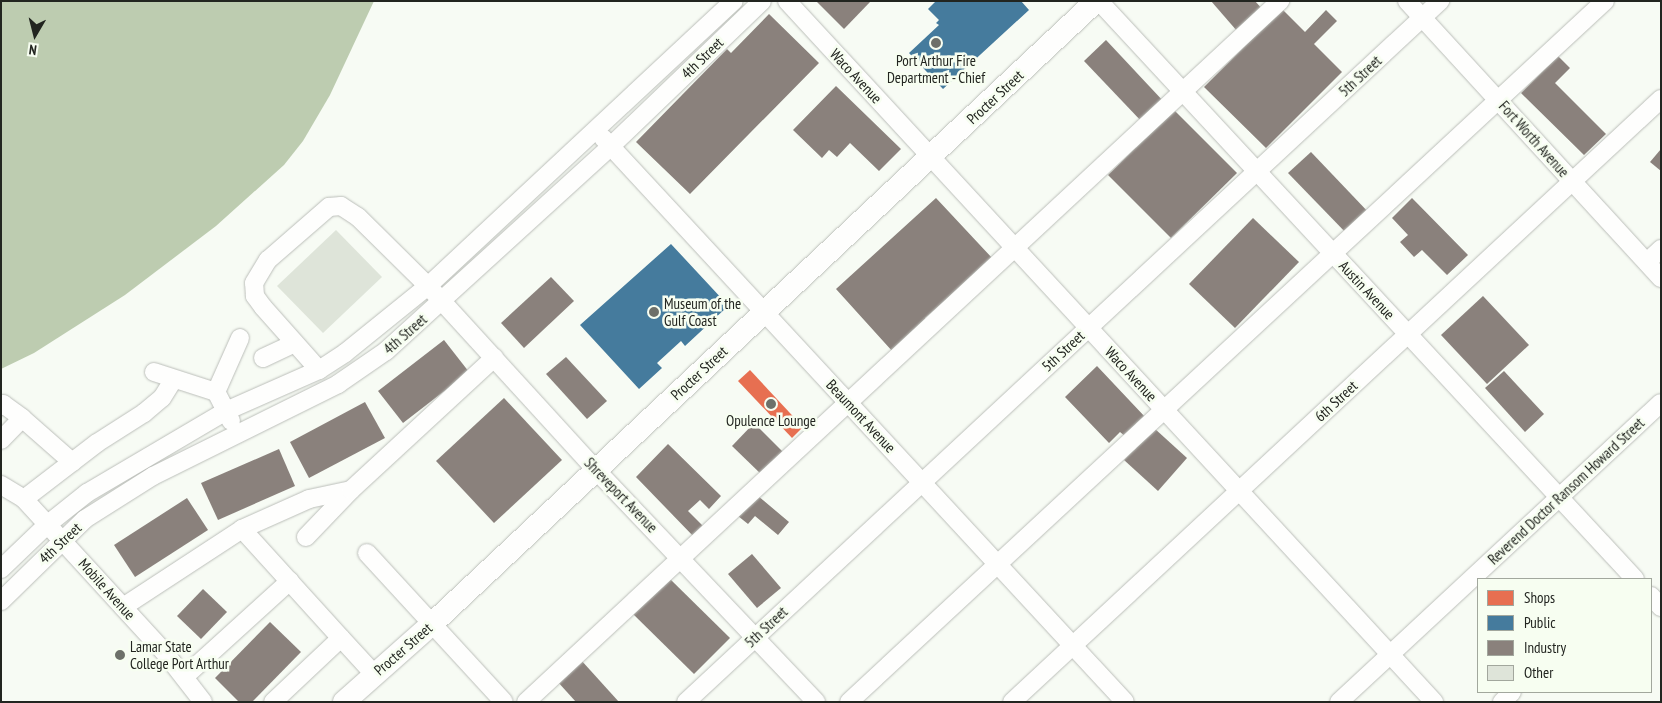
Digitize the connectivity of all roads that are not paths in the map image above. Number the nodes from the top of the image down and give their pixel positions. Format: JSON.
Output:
{"nodes":[{"id":1,"x":734,"y":1,"type":"edge"},
{"id":2,"x":762,"y":1,"type":"edge"},
{"id":3,"x":787,"y":1,"type":"edge"},
{"id":4,"x":1098,"y":1,"type":"edge"},
{"id":5,"x":1280,"y":1,"type":"edge"},
{"id":6,"x":1407,"y":1,"type":"edge"},
{"id":7,"x":1440,"y":1,"type":"edge"},
{"id":8,"x":1605,"y":1,"type":"edge"},
{"id":9,"x":1422,"y":18,"type":"junction"},
{"id":10,"x":1181,"y":93,"type":"junction"},
{"id":11,"x":1661,"y":99,"type":"edge"},
{"id":12,"x":1499,"y":100,"type":"junction"},
{"id":13,"x":596,"y":130,"type":"junction"},
{"id":14,"x":611,"y":146,"type":"junction"},
{"id":15,"x":932,"y":157,"type":"junction"},
{"id":16,"x":1256,"y":172,"type":"junction"},
{"id":17,"x":1573,"y":181,"type":"junction"},
{"id":18,"x":1014,"y":248,"type":"junction"},
{"id":19,"x":1661,"y":249,"type":"edge"},
{"id":20,"x":1333,"y":254,"type":"junction"},
{"id":21,"x":1647,"y":262,"type":"junction"},
{"id":22,"x":1661,"y":278,"type":"edge"},
{"id":23,"x":428,"y":286,"type":"junction"},
{"id":24,"x":442,"y":301,"type":"junction"},
{"id":25,"x":765,"y":312,"type":"junction"},
{"id":26,"x":1088,"y":328,"type":"junction"},
{"id":27,"x":1408,"y":334,"type":"junction"},
{"id":28,"x":240,"y":338,"type":"dead end"},
{"id":29,"x":295,"y":343,"type":"junction"},
{"id":30,"x":263,"y":358,"type":"dead end"},
{"id":31,"x":494,"y":358,"type":"junction"},
{"id":32,"x":319,"y":370,"type":"junction"},
{"id":33,"x":154,"y":372,"type":"dead end"},
{"id":34,"x":174,"y":379,"type":"junction"},
{"id":35,"x":216,"y":392,"type":"junction"},
{"id":36,"x":847,"y":401,"type":"junction"},
{"id":37,"x":1661,"y":403,"type":"edge"},
{"id":38,"x":1,"y":406,"type":"edge"},
{"id":39,"x":1164,"y":410,"type":"junction"},
{"id":40,"x":226,"y":412,"type":"junction"},
{"id":41,"x":22,"y":418,"type":"junction"},
{"id":42,"x":237,"y":432,"type":"junction"},
{"id":43,"x":1,"y":440,"type":"edge"},
{"id":44,"x":72,"y":462,"type":"junction"},
{"id":45,"x":596,"y":470,"type":"junction"},
{"id":46,"x":922,"y":482,"type":"junction"},
{"id":47,"x":1,"y":485,"type":"edge"},
{"id":48,"x":351,"y":490,"type":"junction"},
{"id":49,"x":1239,"y":490,"type":"junction"},
{"id":50,"x":1559,"y":497,"type":"junction"},
{"id":51,"x":24,"y":499,"type":"junction"},
{"id":52,"x":48,"y":524,"type":"junction"},
{"id":53,"x":242,"y":529,"type":"junction"},
{"id":54,"x":306,"y":537,"type":"dead end"},
{"id":55,"x":63,"y":541,"type":"junction"},
{"id":56,"x":367,"y":553,"type":"dead end"},
{"id":57,"x":680,"y":556,"type":"junction"},
{"id":58,"x":998,"y":563,"type":"junction"},
{"id":59,"x":1,"y":569,"type":"edge"},
{"id":60,"x":1634,"y":578,"type":"edge"},
{"id":61,"x":290,"y":581,"type":"junction"},
{"id":62,"x":1652,"y":597,"type":"edge"},
{"id":63,"x":1,"y":601,"type":"edge"},
{"id":64,"x":123,"y":606,"type":"junction"},
{"id":65,"x":1661,"y":607,"type":"edge"},
{"id":66,"x":433,"y":623,"type":"junction"},
{"id":67,"x":756,"y":637,"type":"junction"},
{"id":68,"x":341,"y":638,"type":"junction"},
{"id":69,"x":1073,"y":645,"type":"junction"},
{"id":70,"x":1390,"y":654,"type":"junction"},
{"id":71,"x":374,"y":674,"type":"junction"},
{"id":72,"x":184,"y":677,"type":"junction"},
{"id":73,"x":1511,"y":693,"type":"edge"},
{"id":74,"x":203,"y":702,"type":"edge"},
{"id":75,"x":273,"y":702,"type":"edge"},
{"id":76,"x":344,"y":702,"type":"edge"},
{"id":77,"x":504,"y":702,"type":"edge"},
{"id":78,"x":526,"y":702,"type":"edge"},
{"id":79,"x":686,"y":702,"type":"edge"},
{"id":80,"x":816,"y":702,"type":"edge"},
{"id":81,"x":850,"y":702,"type":"edge"},
{"id":82,"x":1012,"y":702,"type":"edge"},
{"id":83,"x":1125,"y":702,"type":"edge"},
{"id":84,"x":1339,"y":702,"type":"edge"},
{"id":85,"x":1434,"y":702,"type":"edge"},
{"id":86,"x":1502,"y":702,"type":"edge"}],
"edges":[{"from":1,"to":13,"type":"street","name":"4th Street"},
{"from":2,"to":14,"type":"street","name":"4th Street"},
{"from":3,"to":15,"type":"street","name":"Waco Avenue"},
{"from":4,"to":10,"type":"street","name":"Austin Avenue"},
{"from":4,"to":15,"type":"main road","name":"Procter Street"},
{"from":5,"to":10,"type":"street"},
{"from":6,"to":9,"type":"street","name":"Fort Worth Avenue"},
{"from":7,"to":9,"type":"street","name":"5th Street"},
{"from":8,"to":12,"type":"street"},
{"from":9,"to":12,"type":"street","name":"Fort Worth Avenue"},
{"from":9,"to":16,"type":"street","name":"5th Street"},
{"from":10,"to":16,"type":"street","name":"Austin Avenue"},
{"from":10,"to":18,"type":"street"},
{"from":11,"to":17,"type":"street","name":"6th Street"},
{"from":12,"to":17,"type":"street","name":"Fort Worth Avenue"},
{"from":12,"to":20,"type":"street"},
{"from":13,"to":14,"type":"street","name":"Beaumont Avenue"},
{"from":13,"to":23,"type":"street","name":"4th Street"},
{"from":14,"to":24,"type":"street","name":"4th Street"},
{"from":14,"to":25,"type":"street","name":"Beaumont Avenue"},
{"from":15,"to":18,"type":"street","name":"Waco Avenue"},
{"from":15,"to":25,"type":"main road","name":"Procter Street"},
{"from":16,"to":20,"type":"street","name":"Austin Avenue"},
{"from":16,"to":26,"type":"street","name":"5th Street"},
{"from":17,"to":21,"type":"street","name":"Fort Worth Avenue"},
{"from":17,"to":27,"type":"street","name":"6th Street"},
{"from":18,"to":26,"type":"street","name":"Waco Avenue"},
{"from":18,"to":36,"type":"street"},
{"from":19,"to":21,"type":"street"},
{"from":20,"to":27,"type":"street","name":"Austin Avenue"},
{"from":20,"to":39,"type":"street"},
{"from":21,"to":22,"type":"street","name":"Fort Worth Avenue"},
{"from":23,"to":24,"type":"street","name":"Shreveport Avenue"},
{"from":23,"to":29,"type":"street","name":"Shreveport Avenue"},
{"from":23,"to":32,"type":"street","name":"4th Street"},
{"from":24,"to":31,"type":"street","name":"Shreveport Avenue"},
{"from":24,"to":42,"type":"street","name":"4th Street"},
{"from":25,"to":36,"type":"street","name":"Beaumont Avenue"},
{"from":25,"to":45,"type":"main road","name":"Procter Street"},
{"from":26,"to":39,"type":"street","name":"Waco Avenue"},
{"from":26,"to":46,"type":"street","name":"5th Street"},
{"from":27,"to":49,"type":"street","name":"6th Street"},
{"from":27,"to":50,"type":"street","name":"Austin Avenue"},
{"from":28,"to":35,"type":"street"},
{"from":29,"to":30,"type":"street"},
{"from":29,"to":32,"type":"street","name":"Shreveport Avenue"},
{"from":31,"to":45,"type":"street","name":"Shreveport Avenue"},
{"from":31,"to":48,"type":"street"},
{"from":32,"to":40,"type":"street","name":"4th Street"},
{"from":33,"to":34,"type":"street"},
{"from":34,"to":35,"type":"street"},
{"from":34,"to":44,"type":"street"},
{"from":35,"to":40,"type":"street"},
{"from":36,"to":46,"type":"street","name":"Beaumont Avenue"},
{"from":36,"to":57,"type":"street"},
{"from":37,"to":50,"type":"street","name":"Reverend Doctor Ransom Howard Street"},
{"from":38,"to":41,"type":"street"},
{"from":39,"to":49,"type":"street","name":"Waco Avenue"},
{"from":39,"to":58,"type":"street"},
{"from":40,"to":42,"type":"street"},
{"from":40,"to":52,"type":"street","name":"4th Street"},
{"from":41,"to":43,"type":"street"},
{"from":41,"to":44,"type":"street"},
{"from":42,"to":55,"type":"street","name":"4th Street"},
{"from":44,"to":51,"type":"street"},
{"from":45,"to":57,"type":"street","name":"Shreveport Avenue"},
{"from":45,"to":66,"type":"main road","name":"Procter Street"},
{"from":46,"to":58,"type":"street","name":"Beaumont Avenue"},
{"from":46,"to":67,"type":"street","name":"5th Street"},
{"from":47,"to":51,"type":"street","name":"Mobile Avenue"},
{"from":48,"to":53,"type":"street"},
{"from":48,"to":54,"type":"street"},
{"from":49,"to":69,"type":"street","name":"6th Street"},
{"from":49,"to":70,"type":"street","name":"Waco Avenue"},
{"from":50,"to":60,"type":"street","name":"Austin Avenue"},
{"from":50,"to":70,"type":"street","name":"Reverend Doctor Ransom Howard Street"},
{"from":51,"to":52,"type":"street","name":"Mobile Avenue"},
{"from":52,"to":55,"type":"street","name":"Mobile Avenue"},
{"from":52,"to":59,"type":"street","name":"4th Street"},
{"from":53,"to":61,"type":"street"},
{"from":53,"to":64,"type":"street"},
{"from":55,"to":63,"type":"street","name":"4th Street"},
{"from":55,"to":64,"type":"street","name":"Mobile Avenue"},
{"from":56,"to":66,"type":"street"},
{"from":57,"to":67,"type":"street","name":"Shreveport Avenue"},
{"from":57,"to":78,"type":"street"},
{"from":58,"to":69,"type":"street","name":"Beaumont Avenue"},
{"from":58,"to":81,"type":"street"},
{"from":61,"to":68,"type":"street"},
{"from":61,"to":72,"type":"street"},
{"from":62,"to":65,"type":"street"},
{"from":64,"to":72,"type":"street","name":"Mobile Avenue"},
{"from":66,"to":71,"type":"main road","name":"Procter Street"},
{"from":66,"to":77,"type":"street"},
{"from":67,"to":79,"type":"street","name":"5th Street"},
{"from":67,"to":80,"type":"street","name":"Shreveport Avenue"},
{"from":68,"to":71,"type":"street"},
{"from":68,"to":75,"type":"street"},
{"from":69,"to":82,"type":"street","name":"6th Street"},
{"from":69,"to":83,"type":"street","name":"Beaumont Avenue"},
{"from":70,"to":84,"type":"street","name":"Reverend Doctor Ransom Howard Street"},
{"from":70,"to":85,"type":"street","name":"Waco Avenue"},
{"from":71,"to":76,"type":"main road","name":"Procter Street"},
{"from":72,"to":74,"type":"street","name":"Mobile Avenue"},
{"from":73,"to":86,"type":"street"}]}
